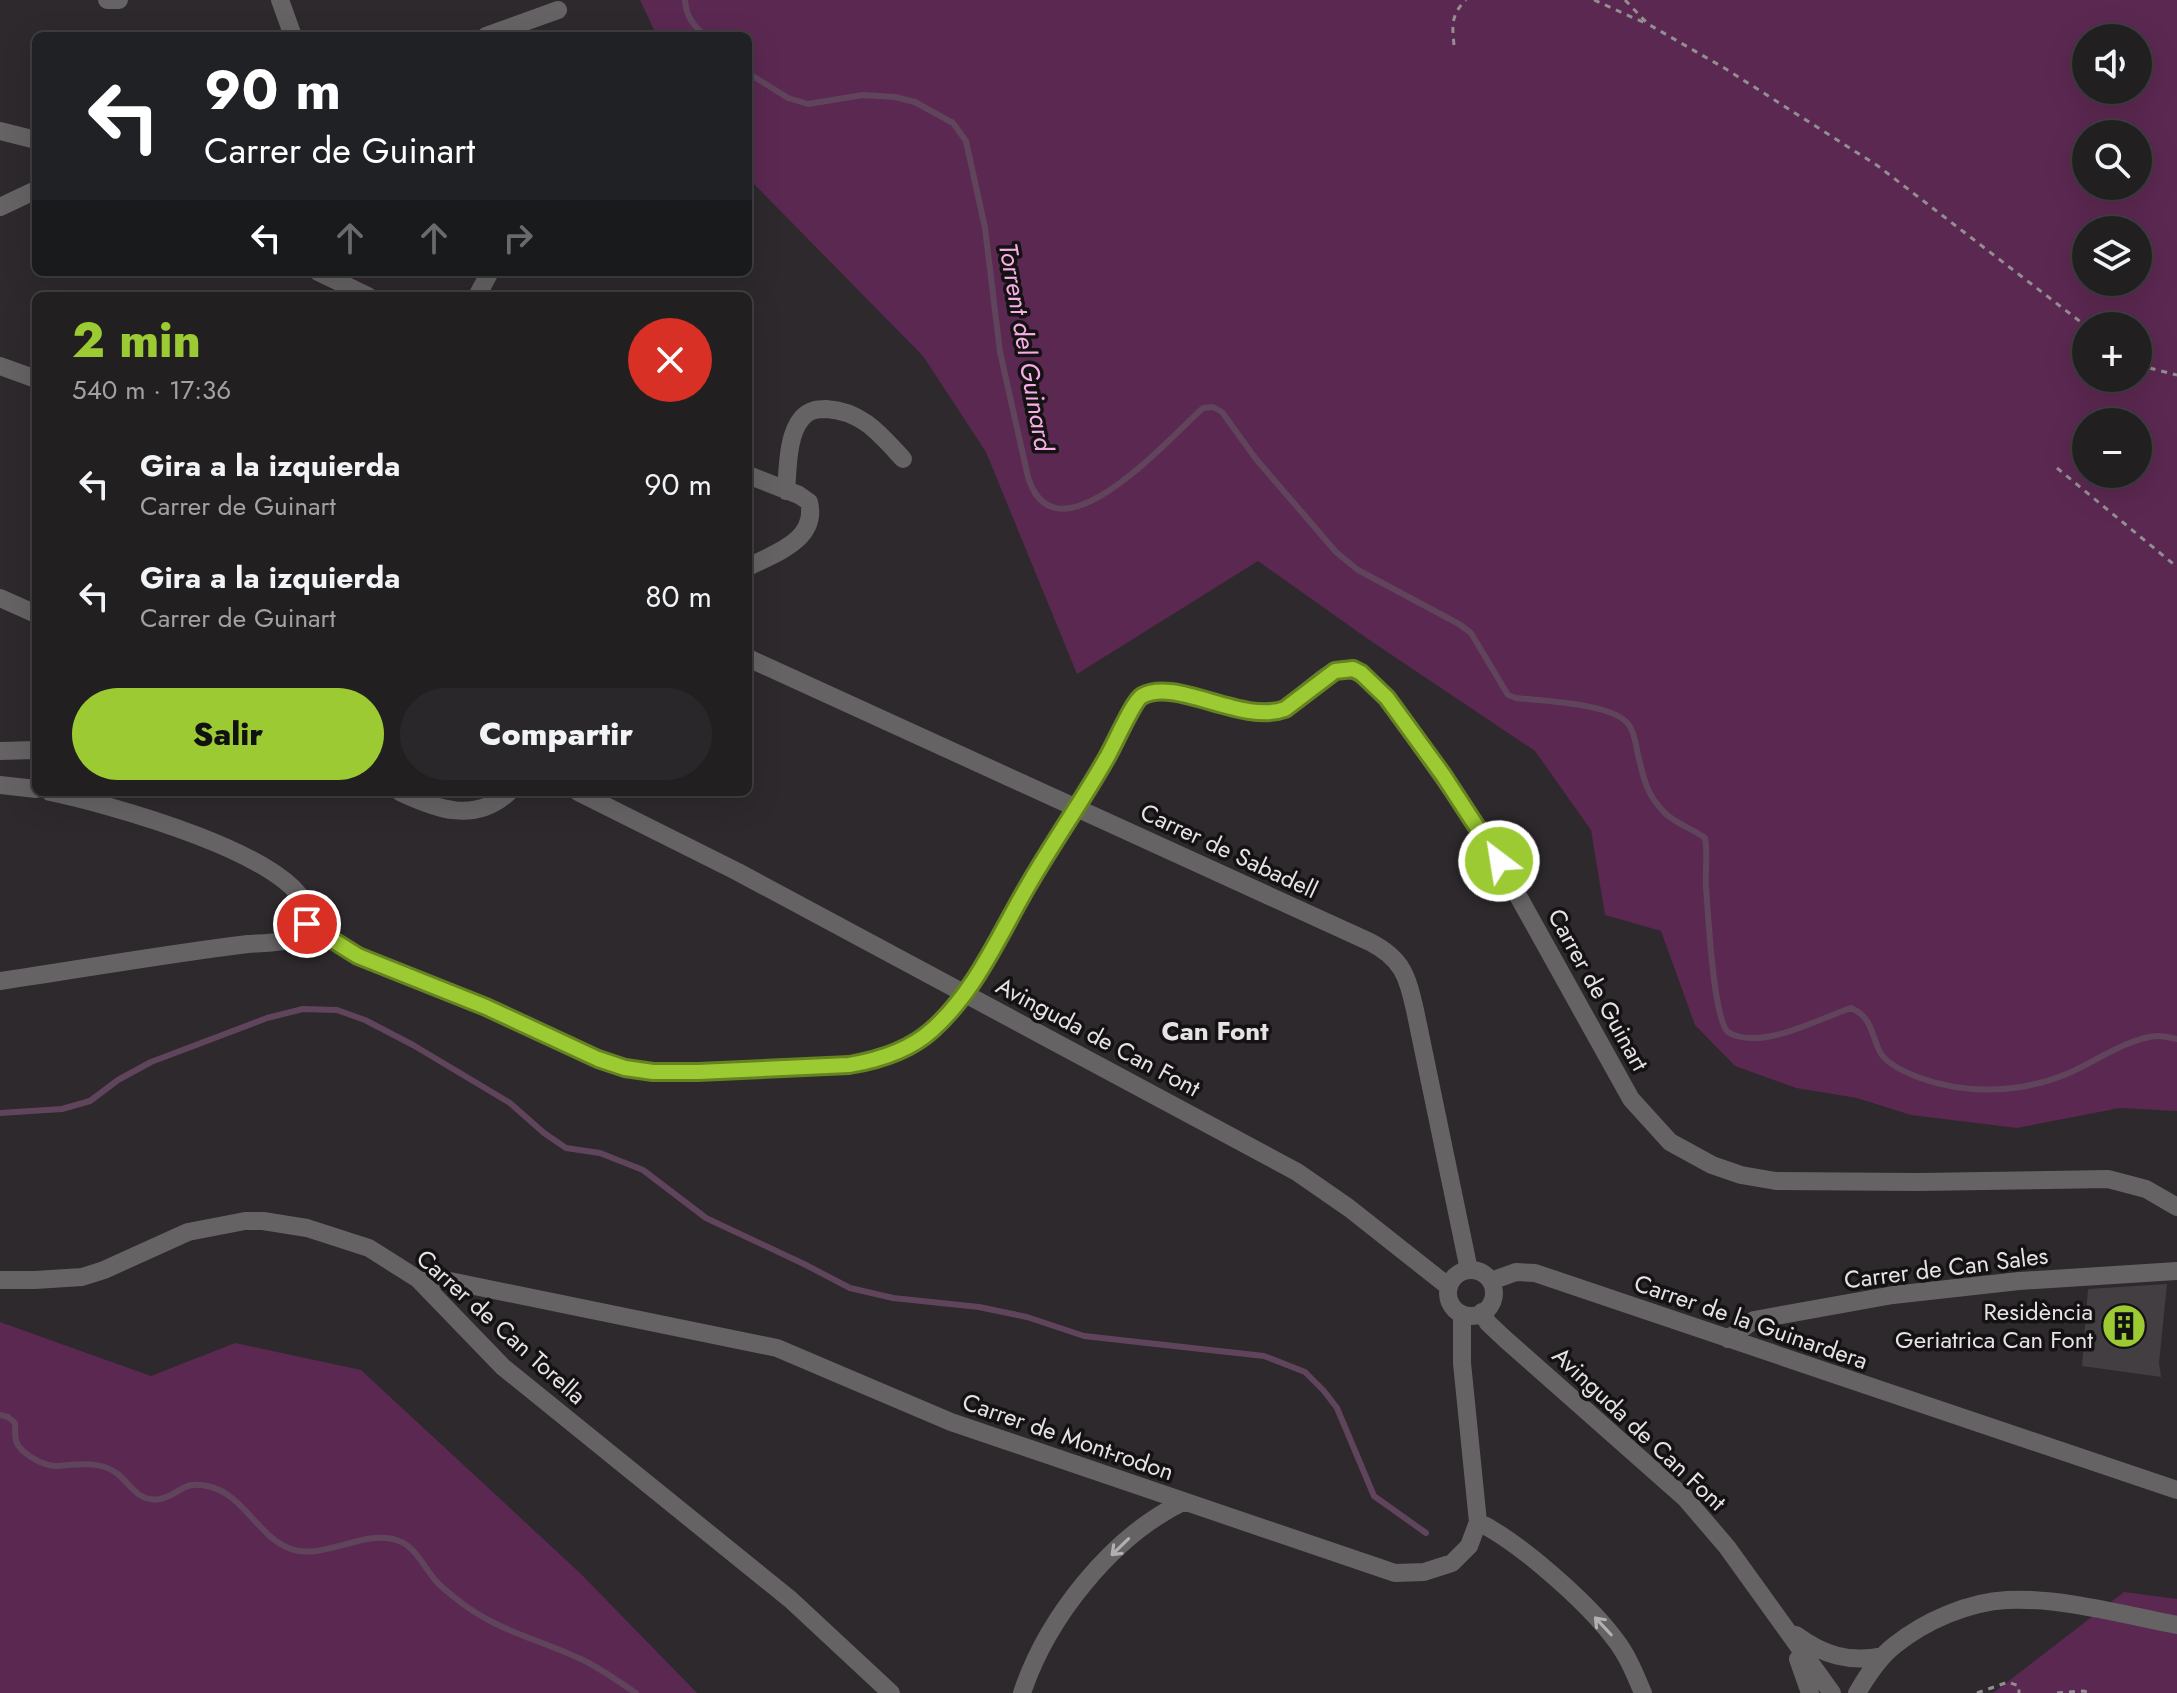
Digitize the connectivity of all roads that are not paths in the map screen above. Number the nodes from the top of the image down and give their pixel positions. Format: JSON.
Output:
{"nodes":[{"id":1,"x":107,"y":0,"type":"edge"},
{"id":2,"x":119,"y":0,"type":"edge"},
{"id":3,"x":280,"y":0,"type":"edge"},
{"id":4,"x":558,"y":10,"type":"dead end"},
{"id":5,"x":292,"y":32,"type":"edge"},
{"id":6,"x":497,"y":32,"type":"edge"},
{"id":7,"x":0,"y":131,"type":"edge"},
{"id":8,"x":32,"y":139,"type":"edge"},
{"id":9,"x":32,"y":192,"type":"edge"},
{"id":10,"x":0,"y":207,"type":"edge"},
{"id":11,"x":326,"y":276,"type":"edge"},
{"id":12,"x":360,"y":292,"type":"edge"},
{"id":13,"x":0,"y":366,"type":"edge"},
{"id":14,"x":32,"y":378,"type":"edge"},
{"id":15,"x":903,"y":459,"type":"dead end"},
{"id":16,"x":752,"y":477,"type":"edge"},
{"id":17,"x":786,"y":491,"type":"junction"},
{"id":18,"x":752,"y":565,"type":"edge"},
{"id":19,"x":0,"y":598,"type":"edge"},
{"id":20,"x":32,"y":612,"type":"edge"},
{"id":21,"x":752,"y":660,"type":"edge"},
{"id":22,"x":32,"y":750,"type":"edge"},
{"id":23,"x":0,"y":751,"type":"edge"},
{"id":24,"x":0,"y":785,"type":"edge"},
{"id":25,"x":32,"y":789,"type":"edge"},
{"id":26,"x":66,"y":796,"type":"edge"},
{"id":27,"x":410,"y":796,"type":"edge"},
{"id":28,"x":504,"y":796,"type":"edge"},
{"id":29,"x":586,"y":796,"type":"edge"},
{"id":30,"x":1075,"y":808,"type":"junction"},
{"id":31,"x":307,"y":924,"type":"junction"},
{"id":32,"x":0,"y":981,"type":"edge"},
{"id":33,"x":965,"y":994,"type":"junction"},
{"id":34,"x":2177,"y":1207,"type":"edge"},
{"id":35,"x":1469,"y":1270,"type":"junction"},
{"id":36,"x":2177,"y":1271,"type":"edge"},
{"id":37,"x":418,"y":1279,"type":"junction"},
{"id":38,"x":0,"y":1280,"type":"edge"},
{"id":39,"x":1491,"y":1281,"type":"junction"},
{"id":40,"x":1449,"y":1287,"type":"junction"},
{"id":41,"x":1482,"y":1312,"type":"junction"},
{"id":42,"x":1462,"y":1314,"type":"junction"},
{"id":43,"x":1728,"y":1339,"type":"junction"},
{"id":44,"x":2177,"y":1490,"type":"edge"},
{"id":45,"x":1183,"y":1502,"type":"junction"},
{"id":46,"x":1478,"y":1522,"type":"junction"},
{"id":47,"x":2177,"y":1625,"type":"edge"},
{"id":48,"x":1784,"y":1626,"type":"junction"},
{"id":49,"x":1883,"y":1656,"type":"junction"},
{"id":50,"x":891,"y":1693,"type":"edge"},
{"id":51,"x":1022,"y":1693,"type":"edge"},
{"id":52,"x":1643,"y":1693,"type":"edge"},
{"id":53,"x":1810,"y":1693,"type":"edge"},
{"id":54,"x":1832,"y":1693,"type":"edge"},
{"id":55,"x":1857,"y":1693,"type":"edge"}],
"edges":[{"from":1,"to":2,"type":"street"},
{"from":3,"to":5,"type":"street"},
{"from":4,"to":6,"type":"street"},
{"from":7,"to":8,"type":"street"},
{"from":9,"to":10,"type":"street"},
{"from":11,"to":12,"type":"street"},
{"from":13,"to":14,"type":"street"},
{"from":15,"to":17,"type":"street"},
{"from":16,"to":17,"type":"street"},
{"from":17,"to":18,"type":"street"},
{"from":19,"to":20,"type":"street"},
{"from":21,"to":30,"type":"street","name":"Carrer de Sabadell"},
{"from":22,"to":23,"type":"street"},
{"from":24,"to":25,"type":"street"},
{"from":26,"to":31,"type":"street"},
{"from":27,"to":28,"type":"street"},
{"from":29,"to":33,"type":"street","name":"Avinguda de Can Font"},
{"from":30,"to":33,"type":"street","name":"Carrer de Guinart"},
{"from":30,"to":34,"type":"street","name":"Carrer de Guinart"},
{"from":30,"to":35,"type":"street","name":"Carrer de Sabadell"},
{"from":31,"to":32,"type":"street"},
{"from":31,"to":33,"type":"street","name":"Carrer de Guinart"},
{"from":33,"to":40,"type":"street","name":"Avinguda de Can Font"},
{"from":35,"to":39,"type":"street"},
{"from":35,"to":40,"type":"street"},
{"from":36,"to":43,"type":"street","name":"Carrer de Can Sales"},
{"from":37,"to":38,"type":"street","name":"Carrer de Can Torella"},
{"from":37,"to":45,"type":"street","name":"Carrer de Mont-rodon"},
{"from":37,"to":50,"type":"street","name":"Carrer de Can Torella"},
{"from":39,"to":41,"type":"street"},
{"from":39,"to":43,"type":"street","name":"Carrer de la Guinardera"},
{"from":40,"to":42,"type":"street"},
{"from":41,"to":42,"type":"street"},
{"from":41,"to":48,"type":"street","name":"Avinguda de Can Font"},
{"from":42,"to":46,"type":"street"},
{"from":43,"to":44,"type":"street","name":"Carrer de la Guinardera"},
{"from":45,"to":46,"type":"street","name":"Carrer de Mont-rodon"},
{"from":45,"to":51,"type":"street","one_way":true},
{"from":52,"to":46,"type":"street","one_way":true},
{"from":47,"to":49,"type":"street"},
{"from":48,"to":49,"type":"street","name":"Avinguda de Can Font"},
{"from":48,"to":53,"type":"street","name":"Avinguda de Can Font"},
{"from":48,"to":54,"type":"street","name":"Avinguda de Can Font"},
{"from":49,"to":55,"type":"street"}]}
